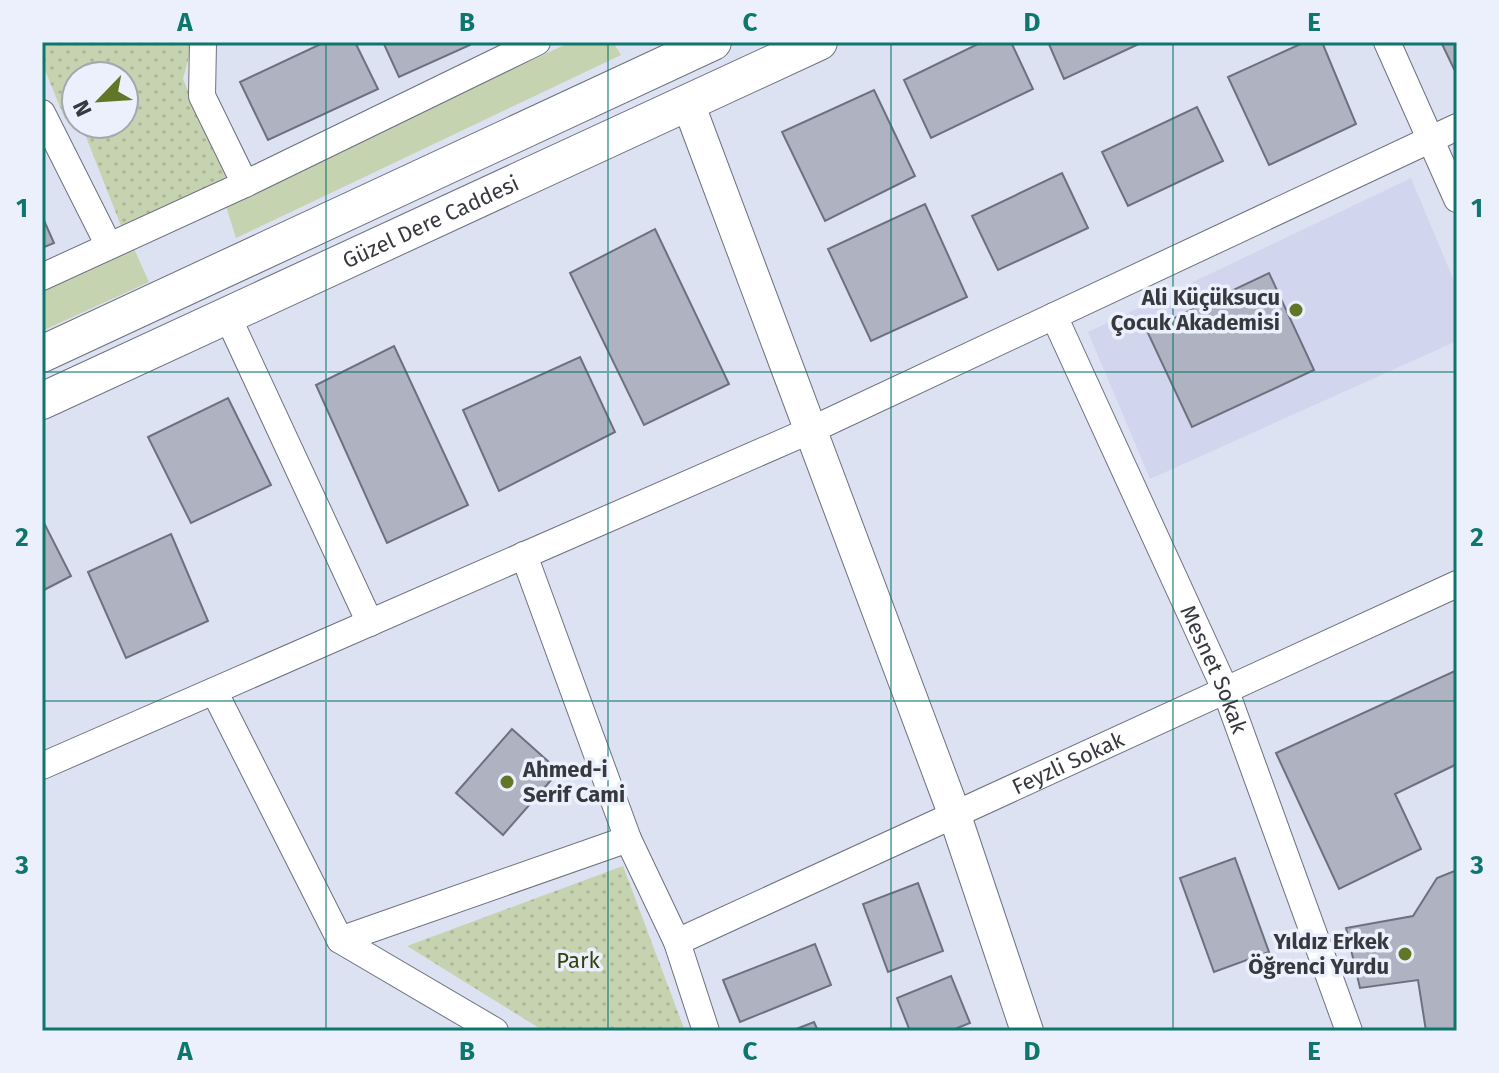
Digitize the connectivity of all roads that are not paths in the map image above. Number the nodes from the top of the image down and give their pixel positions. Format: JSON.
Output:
{"nodes":[{"id":1,"x":203,"y":42,"type":"edge"},
{"id":2,"x":537,"y":42,"type":"edge"},
{"id":3,"x":713,"y":42,"type":"edge"},
{"id":4,"x":819,"y":42,"type":"edge"},
{"id":5,"x":1387,"y":42,"type":"edge"},
{"id":6,"x":502,"y":50,"type":"edge"},
{"id":7,"x":674,"y":50,"type":"edge"},
{"id":8,"x":688,"y":103,"type":"junction"},
{"id":9,"x":42,"y":113,"type":"edge"},
{"id":10,"x":1457,"y":127,"type":"edge"},
{"id":11,"x":1430,"y":140,"type":"junction"},
{"id":12,"x":245,"y":184,"type":"junction"},
{"id":13,"x":1457,"y":199,"type":"edge"},
{"id":14,"x":109,"y":246,"type":"junction"},
{"id":15,"x":42,"y":277,"type":"edge"},
{"id":16,"x":227,"y":315,"type":"junction"},
{"id":17,"x":1054,"y":316,"type":"junction"},
{"id":18,"x":42,"y":354,"type":"edge"},
{"id":19,"x":42,"y":401,"type":"edge"},
{"id":20,"x":811,"y":430,"type":"junction"},
{"id":21,"x":524,"y":555,"type":"junction"},
{"id":22,"x":1457,"y":584,"type":"edge"},
{"id":23,"x":370,"y":623,"type":"junction"},
{"id":24,"x":1225,"y":689,"type":"junction"},
{"id":25,"x":214,"y":691,"type":"junction"},
{"id":26,"x":42,"y":766,"type":"edge"},
{"id":27,"x":954,"y":813,"type":"junction"},
{"id":28,"x":628,"y":839,"type":"junction"},
{"id":29,"x":340,"y":940,"type":"junction"},
{"id":30,"x":677,"y":942,"type":"junction"},
{"id":31,"x":495,"y":1031,"type":"edge"},
{"id":32,"x":706,"y":1031,"type":"edge"},
{"id":33,"x":1027,"y":1031,"type":"edge"},
{"id":34,"x":1349,"y":1031,"type":"edge"}],
"edges":[{"from":1,"to":12,"type":"street"},
{"from":2,"to":6,"type":"street"},
{"from":3,"to":7,"type":"main road","name":"Güzel Dere Caddesi"},
{"from":4,"to":8,"type":"main road","name":"Güzel Dere Caddesi"},
{"from":5,"to":11,"type":"street"},
{"from":6,"to":12,"type":"street"},
{"from":7,"to":18,"type":"main road","name":"Güzel Dere Caddesi"},
{"from":8,"to":16,"type":"main road","name":"Güzel Dere Caddesi"},
{"from":8,"to":20,"type":"street"},
{"from":9,"to":14,"type":"street"},
{"from":10,"to":11,"type":"street"},
{"from":11,"to":13,"type":"street"},
{"from":11,"to":17,"type":"street"},
{"from":12,"to":14,"type":"street"},
{"from":14,"to":15,"type":"street"},
{"from":16,"to":19,"type":"main road","name":"Güzel Dere Caddesi"},
{"from":16,"to":23,"type":"street"},
{"from":17,"to":20,"type":"street"},
{"from":17,"to":24,"type":"street","name":"Mesnet Sokak"},
{"from":20,"to":21,"type":"street"},
{"from":20,"to":27,"type":"street"},
{"from":21,"to":23,"type":"street"},
{"from":21,"to":28,"type":"street"},
{"from":22,"to":24,"type":"street","name":"Feyzli Sokak"},
{"from":23,"to":25,"type":"street"},
{"from":24,"to":27,"type":"street","name":"Feyzli Sokak"},
{"from":24,"to":34,"type":"street","name":"Mesnet Sokak"},
{"from":25,"to":26,"type":"street"},
{"from":25,"to":29,"type":"street"},
{"from":27,"to":30,"type":"street","name":"Feyzli Sokak"},
{"from":27,"to":33,"type":"street"},
{"from":28,"to":29,"type":"street"},
{"from":28,"to":30,"type":"street"},
{"from":29,"to":31,"type":"street"},
{"from":30,"to":32,"type":"street"}]}
